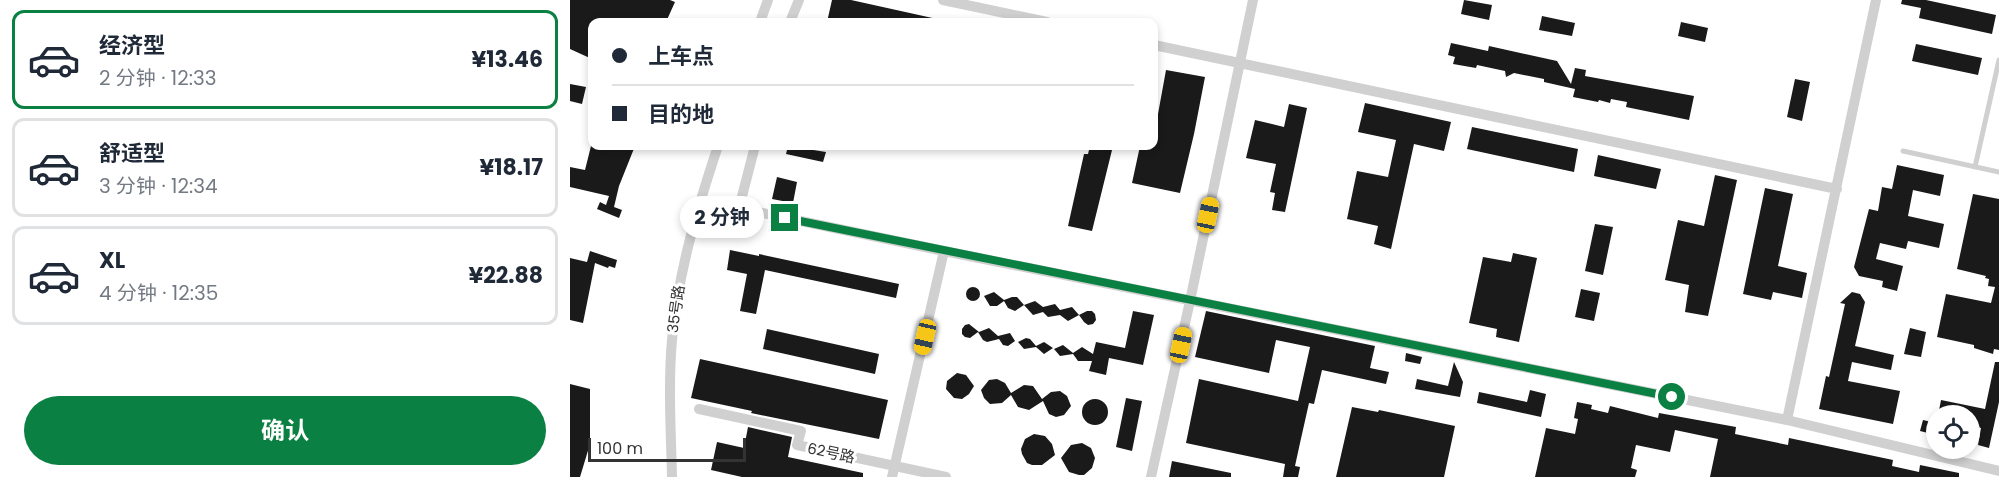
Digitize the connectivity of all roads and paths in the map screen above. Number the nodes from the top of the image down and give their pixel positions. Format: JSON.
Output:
{"nodes":[{"id":1,"x":768,"y":0,"type":"edge"},
{"id":2,"x":799,"y":0,"type":"edge"},
{"id":3,"x":944,"y":0,"type":"edge"},
{"id":4,"x":1253,"y":0,"type":"edge"},
{"id":5,"x":1876,"y":0,"type":"edge"},
{"id":6,"x":980,"y":4,"type":"edge"},
{"id":7,"x":997,"y":6,"type":"edge"},
{"id":8,"x":761,"y":18,"type":"edge"},
{"id":9,"x":792,"y":18,"type":"edge"},
{"id":10,"x":1034,"y":18,"type":"edge"},
{"id":11,"x":1158,"y":46,"type":"edge"},
{"id":12,"x":1999,"y":60,"type":"edge"},
{"id":13,"x":1239,"y":64,"type":"junction"},
{"id":14,"x":717,"y":150,"type":"edge"},
{"id":15,"x":754,"y":150,"type":"edge"},
{"id":16,"x":1903,"y":151,"type":"dead end"},
{"id":17,"x":1975,"y":167,"type":"junction"},
{"id":18,"x":1999,"y":172,"type":"edge"},
{"id":19,"x":1837,"y":189,"type":"junction"},
{"id":20,"x":945,"y":251,"type":"junction"},
{"id":21,"x":1190,"y":301,"type":"junction"},
{"id":22,"x":699,"y":409,"type":"dead end"},
{"id":23,"x":1787,"y":420,"type":"junction"},
{"id":24,"x":1999,"y":471,"type":"edge"},
{"id":25,"x":894,"y":472,"type":"edge"},
{"id":26,"x":672,"y":477,"type":"edge"},
{"id":27,"x":946,"y":477,"type":"edge"},
{"id":28,"x":1151,"y":477,"type":"edge"}],
"edges":[{"from":1,"to":8,"type":"street"},
{"from":2,"to":9,"type":"street"},
{"from":3,"to":6,"type":"street"},
{"from":4,"to":13,"type":"street"},
{"from":5,"to":19,"type":"street"},
{"from":6,"to":7,"type":"street"},
{"from":7,"to":10,"type":"street"},
{"from":11,"to":13,"type":"street"},
{"from":12,"to":17,"type":"lane"},
{"from":13,"to":19,"type":"street"},
{"from":13,"to":21,"type":"street"},
{"from":14,"to":26,"type":"street","name":"35号路"},
{"from":15,"to":20,"type":"street"},
{"from":16,"to":17,"type":"lane"},
{"from":17,"to":18,"type":"lane"},
{"from":19,"to":23,"type":"street"},
{"from":20,"to":21,"type":"street"},
{"from":20,"to":25,"type":"street"},
{"from":21,"to":23,"type":"street"},
{"from":21,"to":28,"type":"street"},
{"from":22,"to":25,"type":"street","name":"62号路"},
{"from":23,"to":24,"type":"street"},
{"from":25,"to":27,"type":"street","name":"62号路"}]}
